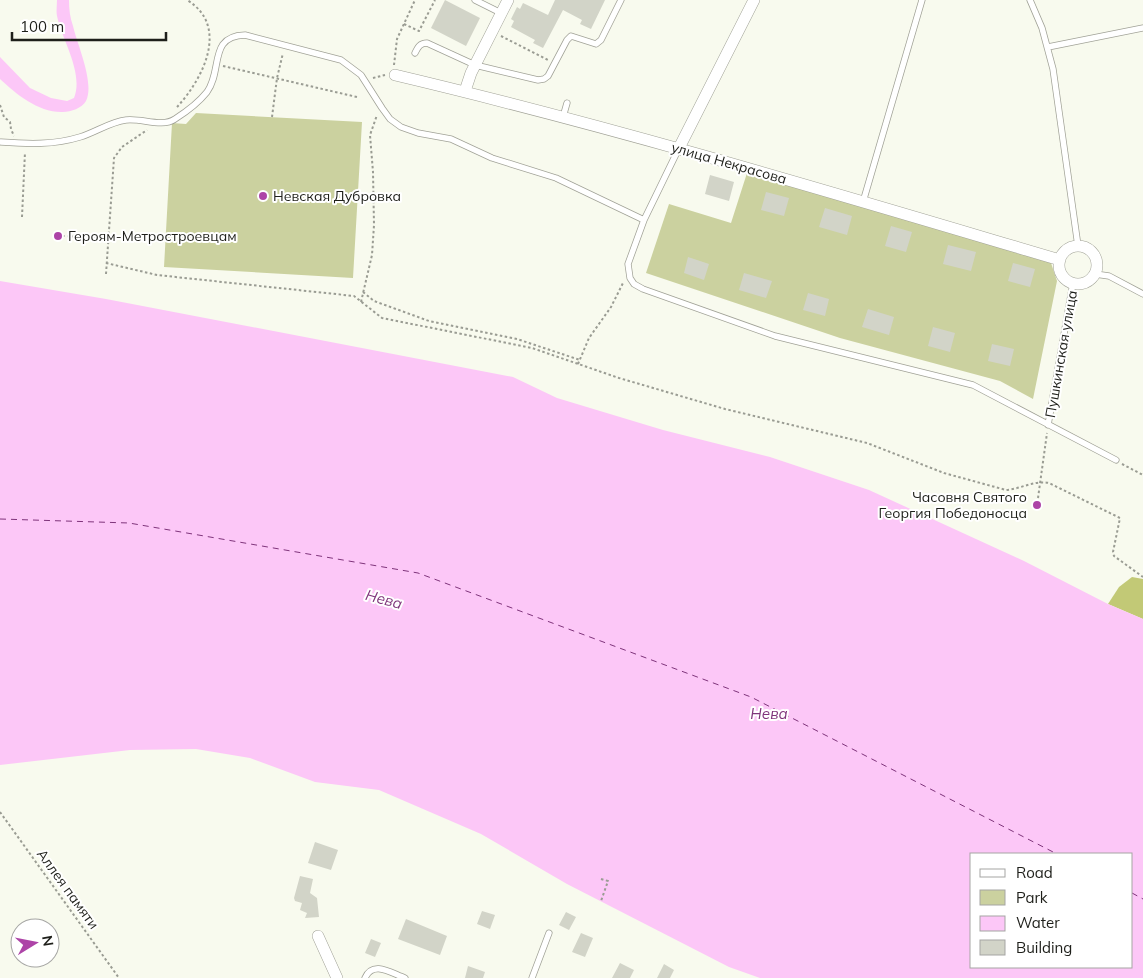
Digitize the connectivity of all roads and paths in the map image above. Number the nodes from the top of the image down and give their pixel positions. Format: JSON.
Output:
{"nodes":[{"id":1,"x":187,"y":0,"type":"edge"},
{"id":2,"x":415,"y":0,"type":"edge"},
{"id":3,"x":435,"y":0,"type":"edge"},
{"id":4,"x":508,"y":0,"type":"edge"},
{"id":5,"x":621,"y":0,"type":"edge"},
{"id":6,"x":754,"y":0,"type":"edge"},
{"id":7,"x":922,"y":0,"type":"edge"},
{"id":8,"x":1030,"y":0,"type":"edge"},
{"id":9,"x":479,"y":1,"type":"edge"},
{"id":10,"x":501,"y":14,"type":"junction"},
{"id":11,"x":404,"y":24,"type":"junction"},
{"id":12,"x":1143,"y":28,"type":"edge"},
{"id":13,"x":492,"y":32,"type":"junction"},
{"id":14,"x":285,"y":45,"type":"junction"},
{"id":15,"x":1048,"y":46,"type":"junction"},
{"id":16,"x":415,"y":53,"type":"dead end"},
{"id":17,"x":216,"y":64,"type":"junction"},
{"id":18,"x":554,"y":64,"type":"junction"},
{"id":19,"x":475,"y":65,"type":"junction"},
{"id":20,"x":393,"y":71,"type":"junction"},
{"id":21,"x":277,"y":78,"type":"junction"},
{"id":22,"x":366,"y":81,"type":"junction"},
{"id":23,"x":465,"y":91,"type":"junction"},
{"id":24,"x":357,"y":97,"type":"dead end"},
{"id":25,"x":567,"y":103,"type":"dead end"},
{"id":26,"x":0,"y":105,"type":"edge"},
{"id":27,"x":381,"y":106,"type":"junction"},
{"id":28,"x":175,"y":109,"type":"dead end"},
{"id":29,"x":272,"y":117,"type":"dead end"},
{"id":30,"x":563,"y":117,"type":"junction"},
{"id":31,"x":159,"y":122,"type":"junction"},
{"id":32,"x":1,"y":142,"type":"edge"},
{"id":33,"x":21,"y":143,"type":"junction"},
{"id":34,"x":679,"y":148,"type":"junction"},
{"id":35,"x":863,"y":202,"type":"junction"},
{"id":36,"x":22,"y":216,"type":"dead end"},
{"id":37,"x":644,"y":220,"type":"junction"},
{"id":38,"x":62,"y":236,"type":"dead end"},
{"id":39,"x":108,"y":238,"type":"junction"},
{"id":40,"x":1078,"y":246,"type":"junction"},
{"id":41,"x":1060,"y":260,"type":"junction"},
{"id":42,"x":106,"y":263,"type":"junction"},
{"id":43,"x":628,"y":271,"type":"junction"},
{"id":44,"x":106,"y":274,"type":"dead end"},
{"id":45,"x":1095,"y":274,"type":"junction"},
{"id":46,"x":1073,"y":283,"type":"junction"},
{"id":47,"x":364,"y":292,"type":"junction"},
{"id":48,"x":1143,"y":294,"type":"edge"},
{"id":49,"x":361,"y":302,"type":"junction"},
{"id":50,"x":580,"y":360,"type":"junction"},
{"id":51,"x":578,"y":364,"type":"junction"},
{"id":52,"x":1048,"y":425,"type":"junction"},
{"id":53,"x":1116,"y":460,"type":"joint"},
{"id":54,"x":1143,"y":475,"type":"edge"},
{"id":55,"x":1041,"y":481,"type":"junction"},
{"id":56,"x":1038,"y":498,"type":"dead end"},
{"id":57,"x":1143,"y":577,"type":"edge"},
{"id":58,"x":0,"y":812,"type":"edge"},
{"id":59,"x":601,"y":879,"type":"dead end"},
{"id":60,"x":601,"y":901,"type":"dead end"},
{"id":61,"x":549,"y":933,"type":"dead end"},
{"id":62,"x":318,"y":936,"type":"dead end"},
{"id":63,"x":119,"y":978,"type":"edge"},
{"id":64,"x":337,"y":978,"type":"edge"},
{"id":65,"x":364,"y":978,"type":"edge"},
{"id":66,"x":405,"y":978,"type":"edge"},
{"id":67,"x":532,"y":978,"type":"edge"}],
"edges":[{"from":1,"to":28,"type":"path"},
{"from":2,"to":11,"type":"path"},
{"from":3,"to":11,"type":"path"},
{"from":4,"to":10,"type":"street"},
{"from":5,"to":18,"type":"lane"},
{"from":6,"to":34,"type":"street"},
{"from":7,"to":35,"type":"lane"},
{"from":8,"to":15,"type":"lane"},
{"from":9,"to":10,"type":"lane"},
{"from":10,"to":13,"type":"street"},
{"from":11,"to":20,"type":"path"},
{"from":12,"to":15,"type":"lane"},
{"from":13,"to":18,"type":"path"},
{"from":13,"to":19,"type":"street"},
{"from":14,"to":17,"type":"lane"},
{"from":14,"to":21,"type":"path"},
{"from":14,"to":22,"type":"lane"},
{"from":15,"to":40,"type":"lane"},
{"from":16,"to":19,"type":"lane"},
{"from":17,"to":21,"type":"path"},
{"from":17,"to":31,"type":"lane"},
{"from":18,"to":19,"type":"lane"},
{"from":19,"to":23,"type":"street"},
{"from":20,"to":22,"type":"path"},
{"from":20,"to":23,"type":"street","name":"улица Некрасова"},
{"from":21,"to":24,"type":"path"},
{"from":21,"to":29,"type":"path"},
{"from":22,"to":27,"type":"lane"},
{"from":23,"to":30,"type":"street","name":"улица Некрасова"},
{"from":25,"to":30,"type":"lane"},
{"from":26,"to":33,"type":"path"},
{"from":27,"to":37,"type":"lane"},
{"from":27,"to":47,"type":"path"},
{"from":30,"to":34,"type":"street","name":"улица Некрасова"},
{"from":31,"to":33,"type":"lane"},
{"from":31,"to":39,"type":"path"},
{"from":32,"to":33,"type":"lane"},
{"from":33,"to":36,"type":"path"},
{"from":34,"to":35,"type":"street","name":"улица Некрасова"},
{"from":34,"to":37,"type":"lane"},
{"from":35,"to":41,"type":"street","name":"улица Некрасова"},
{"from":37,"to":43,"type":"lane"},
{"from":38,"to":39,"type":"path"},
{"from":39,"to":42,"type":"path"},
{"from":40,"to":41,"type":"street"},
{"from":40,"to":45,"type":"street"},
{"from":41,"to":46,"type":"street"},
{"from":42,"to":44,"type":"path"},
{"from":42,"to":49,"type":"path"},
{"from":43,"to":50,"type":"path"},
{"from":43,"to":52,"type":"lane"},
{"from":45,"to":46,"type":"street"},
{"from":45,"to":48,"type":"lane"},
{"from":46,"to":52,"type":"lane","name":"Пушкинская улица"},
{"from":47,"to":49,"type":"path"},
{"from":47,"to":50,"type":"path"},
{"from":49,"to":51,"type":"path"},
{"from":50,"to":51,"type":"path"},
{"from":51,"to":55,"type":"path"},
{"from":52,"to":53,"type":"lane"},
{"from":52,"to":55,"type":"path"},
{"from":53,"to":54,"type":"path"},
{"from":55,"to":56,"type":"path"},
{"from":55,"to":57,"type":"path"},
{"from":58,"to":63,"type":"path","name":"Аллея памяти"},
{"from":59,"to":60,"type":"path"},
{"from":61,"to":67,"type":"lane"},
{"from":62,"to":64,"type":"street"},
{"from":65,"to":66,"type":"lane"}]}
